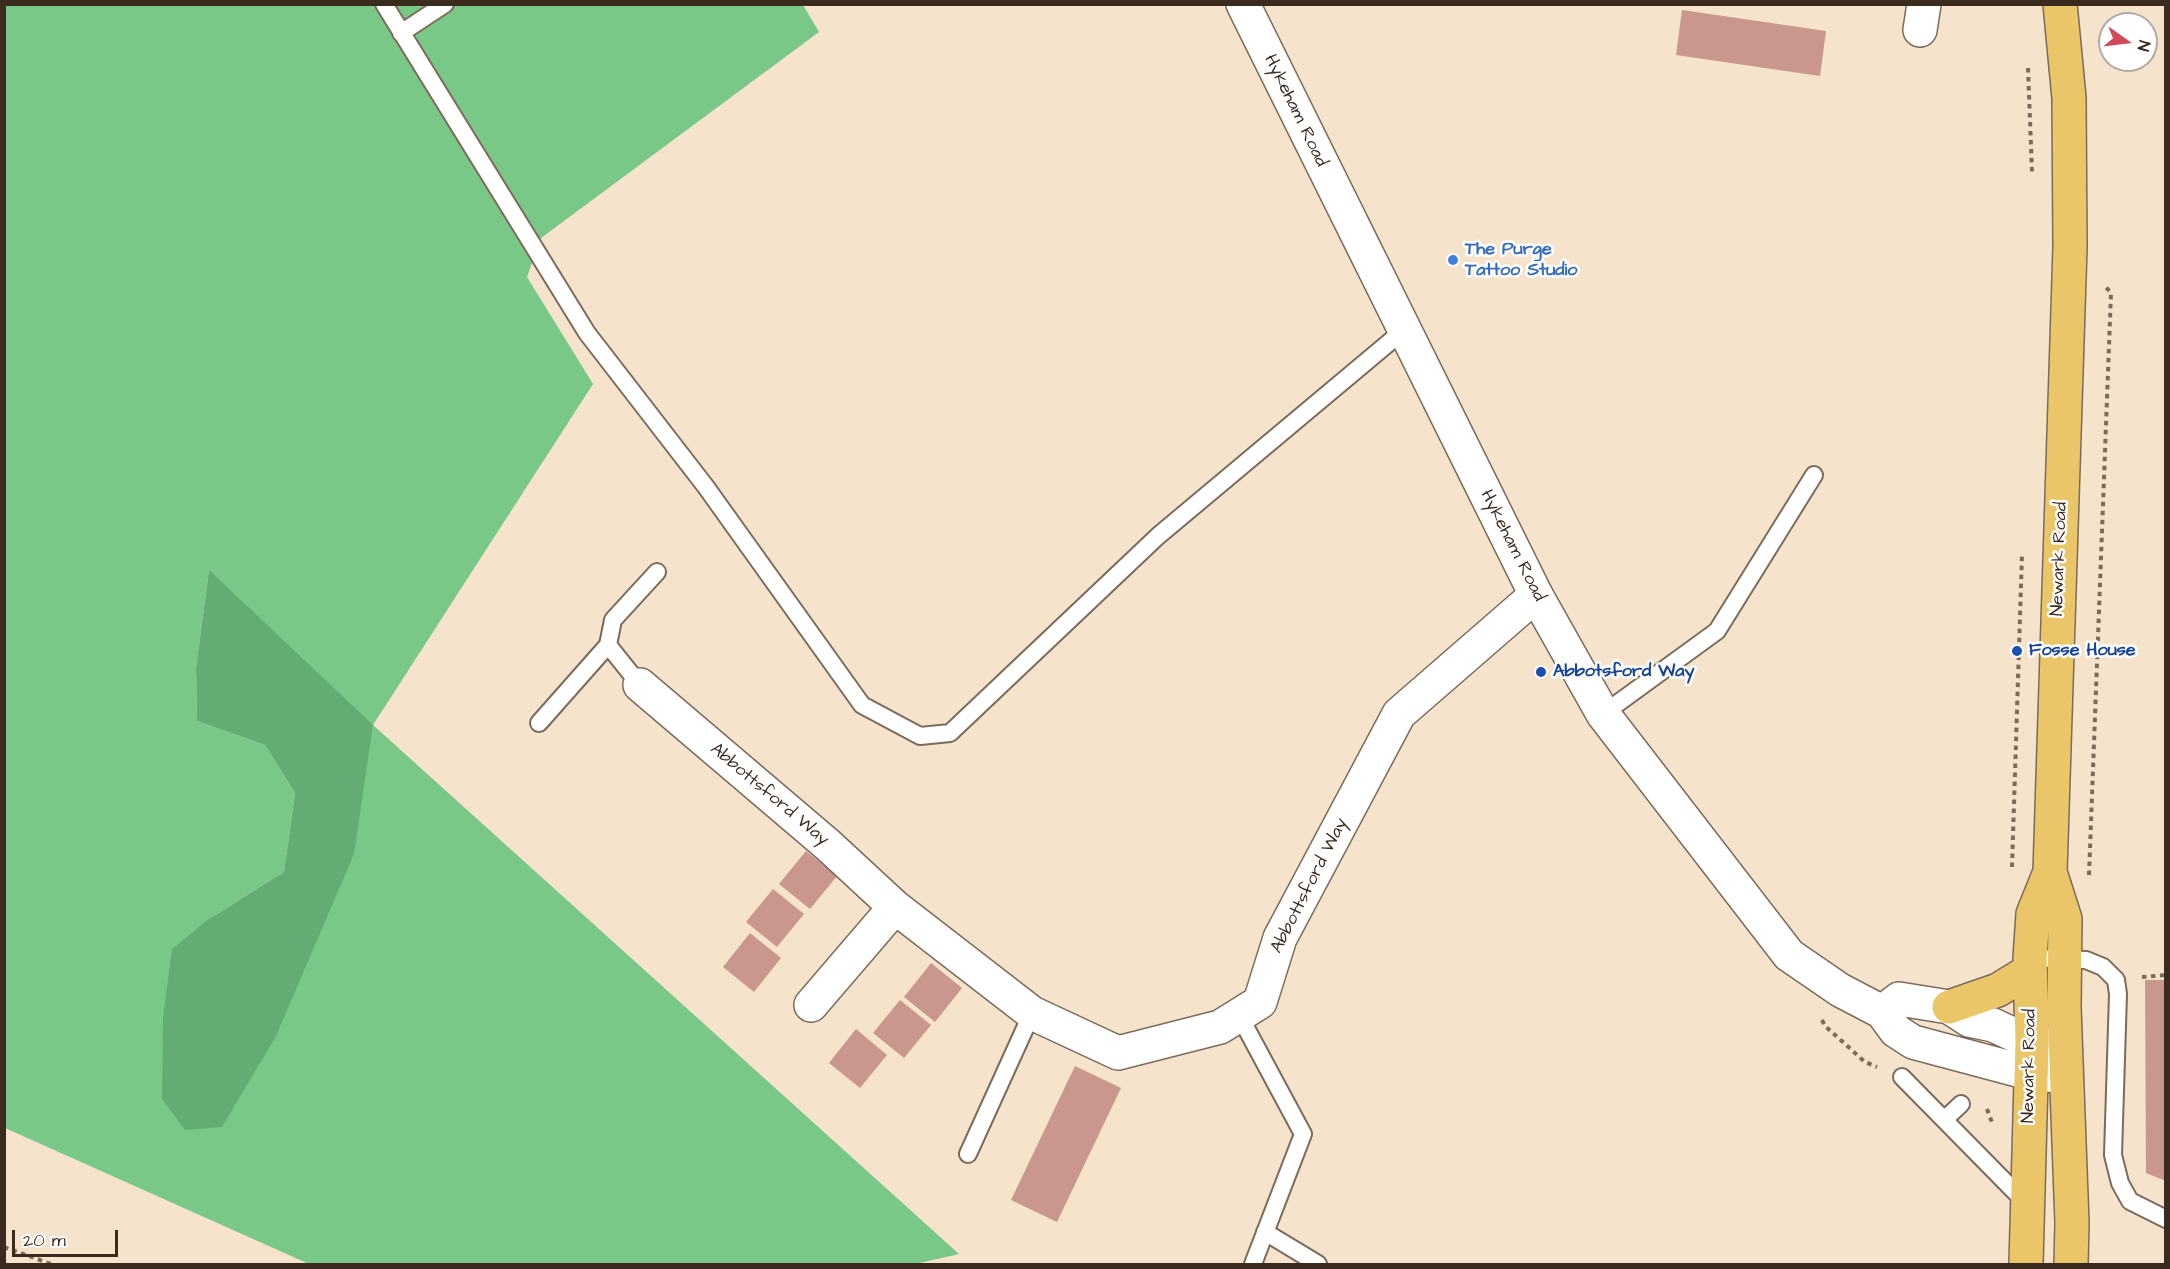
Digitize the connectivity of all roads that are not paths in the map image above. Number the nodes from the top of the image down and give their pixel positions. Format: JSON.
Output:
{"nodes":[{"id":1,"x":384,"y":4,"type":"edge"},
{"id":2,"x":444,"y":4,"type":"edge"},
{"id":3,"x":1243,"y":4,"type":"edge"},
{"id":4,"x":2060,"y":4,"type":"edge"},
{"id":5,"x":401,"y":33,"type":"junction"},
{"id":6,"x":1404,"y":330,"type":"junction"},
{"id":7,"x":1814,"y":475,"type":"dead end"},
{"id":8,"x":657,"y":572,"type":"dead end"},
{"id":9,"x":1536,"y":595,"type":"junction"},
{"id":10,"x":608,"y":645,"type":"junction"},
{"id":11,"x":640,"y":685,"type":"joint"},
{"id":12,"x":1603,"y":714,"type":"junction"},
{"id":13,"x":539,"y":723,"type":"dead end"},
{"id":14,"x":2050,"y":872,"type":"junction"},
{"id":15,"x":895,"y":907,"type":"junction"},
{"id":16,"x":2065,"y":958,"type":"junction"},
{"id":17,"x":2029,"y":964,"type":"junction"},
{"id":18,"x":812,"y":1005,"type":"dead end"},
{"id":19,"x":1949,"y":1007,"type":"junction"},
{"id":20,"x":1882,"y":1012,"type":"junction"},
{"id":21,"x":1032,"y":1013,"type":"junction"},
{"id":22,"x":1239,"y":1015,"type":"junction"},
{"id":23,"x":2065,"y":1044,"type":"junction"},
{"id":24,"x":2030,"y":1058,"type":"junction"},
{"id":25,"x":2066,"y":1076,"type":"junction"},
{"id":26,"x":1902,"y":1077,"type":"dead end"},
{"id":27,"x":1961,"y":1104,"type":"dead end"},
{"id":28,"x":1945,"y":1119,"type":"junction"},
{"id":29,"x":968,"y":1154,"type":"dead end"},
{"id":30,"x":2029,"y":1206,"type":"junction"},
{"id":31,"x":2166,"y":1219,"type":"edge"},
{"id":32,"x":1265,"y":1232,"type":"junction"},
{"id":33,"x":1253,"y":1264,"type":"edge"},
{"id":34,"x":1318,"y":1264,"type":"edge"},
{"id":35,"x":2026,"y":1264,"type":"edge"},
{"id":36,"x":2071,"y":1264,"type":"edge"}],
"edges":[{"from":1,"to":5,"type":"lane"},
{"from":2,"to":5,"type":"lane"},
{"from":3,"to":6,"type":"street","name":"Hykeham Road"},
{"from":4,"to":14,"type":"main road","name":"Newark Road"},
{"from":5,"to":6,"type":"lane"},
{"from":6,"to":9,"type":"street","name":"Hykeham Road"},
{"from":7,"to":12,"type":"lane"},
{"from":8,"to":10,"type":"lane"},
{"from":9,"to":12,"type":"street","name":"Hykeham Road"},
{"from":9,"to":22,"type":"street","name":"Abbottsford Way"},
{"from":10,"to":11,"type":"lane"},
{"from":10,"to":13,"type":"lane"},
{"from":11,"to":15,"type":"street","name":"Abbottsford Way"},
{"from":12,"to":20,"type":"street","name":"Hykeham Road"},
{"from":14,"to":16,"type":"main road","name":"Newark Road"},
{"from":14,"to":17,"type":"main road","name":"Newark Road"},
{"from":15,"to":18,"type":"street"},
{"from":15,"to":21,"type":"street","name":"Abbottsford Way"},
{"from":16,"to":17,"type":"lane"},
{"from":16,"to":23,"type":"main road","name":"Newark Road"},
{"from":16,"to":31,"type":"lane"},
{"from":17,"to":19,"type":"main road"},
{"from":17,"to":24,"type":"main road","name":"Newark Road"},
{"from":19,"to":20,"type":"street","name":"Hykeham Road"},
{"from":19,"to":24,"type":"street","name":"Hykeham Road"},
{"from":20,"to":24,"type":"street","name":"Hykeham Road"},
{"from":21,"to":22,"type":"street","name":"Abbottsford Way"},
{"from":21,"to":29,"type":"lane"},
{"from":22,"to":32,"type":"lane"},
{"from":23,"to":24,"type":"street","name":"Hykeham Road"},
{"from":23,"to":25,"type":"main road","name":"Newark Road"},
{"from":24,"to":25,"type":"street","name":"Hykeham Road"},
{"from":24,"to":30,"type":"main road","name":"Newark Road"},
{"from":25,"to":36,"type":"main road","name":"Newark Road"},
{"from":26,"to":28,"type":"lane"},
{"from":27,"to":28,"type":"lane"},
{"from":28,"to":30,"type":"lane"},
{"from":30,"to":35,"type":"main road","name":"Newark Road"},
{"from":32,"to":33,"type":"lane"},
{"from":32,"to":34,"type":"lane"}]}
